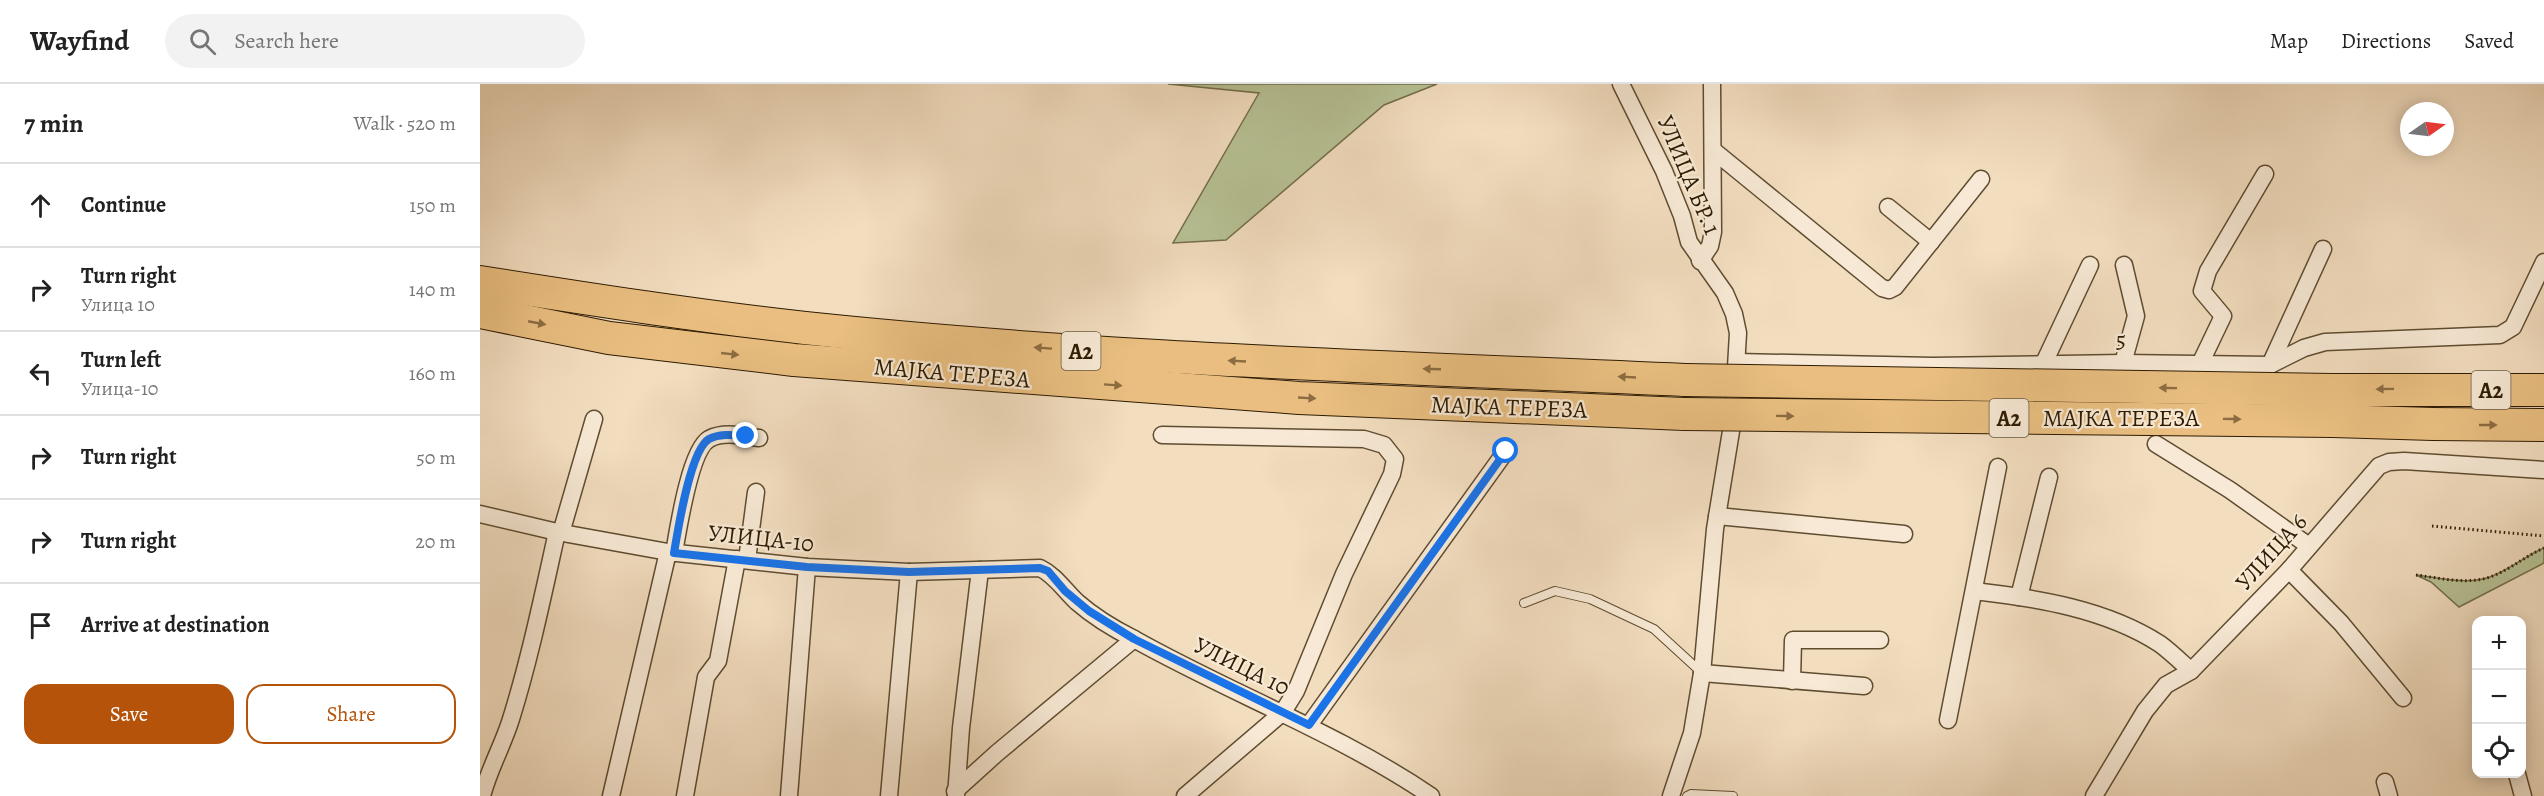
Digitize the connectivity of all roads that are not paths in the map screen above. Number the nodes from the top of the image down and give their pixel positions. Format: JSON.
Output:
{"nodes":[{"id":1,"x":1621,"y":84,"type":"edge"},
{"id":2,"x":1713,"y":84,"type":"edge"},
{"id":3,"x":1714,"y":151,"type":"junction"},
{"id":4,"x":2265,"y":174,"type":"dead end"},
{"id":5,"x":1981,"y":179,"type":"dead end"},
{"id":6,"x":1888,"y":207,"type":"dead end"},
{"id":7,"x":1931,"y":242,"type":"junction"},
{"id":8,"x":2323,"y":249,"type":"dead end"},
{"id":9,"x":1700,"y":261,"type":"junction"},
{"id":10,"x":2544,"y":262,"type":"edge"},
{"id":11,"x":2090,"y":265,"type":"dead end"},
{"id":12,"x":2124,"y":265,"type":"dead end"},
{"id":13,"x":480,"y":282,"type":"edge"},
{"id":14,"x":480,"y":312,"type":"edge"},
{"id":15,"x":1737,"y":362,"type":"junction"},
{"id":16,"x":2123,"y":363,"type":"junction"},
{"id":17,"x":2200,"y":364,"type":"junction"},
{"id":18,"x":2043,"y":365,"type":"junction"},
{"id":19,"x":2270,"y":365,"type":"junction"},
{"id":20,"x":2544,"y":390,"type":"edge"},
{"id":21,"x":594,"y":419,"type":"dead end"},
{"id":22,"x":2544,"y":425,"type":"edge"},
{"id":23,"x":1162,"y":435,"type":"dead end"},
{"id":24,"x":759,"y":438,"type":"dead end"},
{"id":25,"x":2157,"y":444,"type":"dead end"},
{"id":26,"x":1506,"y":451,"type":"dead end"},
{"id":27,"x":1998,"y":467,"type":"dead end"},
{"id":28,"x":2544,"y":470,"type":"edge"},
{"id":29,"x":2049,"y":477,"type":"dead end"},
{"id":30,"x":756,"y":492,"type":"dead end"},
{"id":31,"x":480,"y":514,"type":"edge"},
{"id":32,"x":1717,"y":516,"type":"junction"},
{"id":33,"x":559,"y":533,"type":"junction"},
{"id":34,"x":1904,"y":534,"type":"dead end"},
{"id":35,"x":2309,"y":546,"type":"junction"},
{"id":36,"x":671,"y":553,"type":"junction"},
{"id":37,"x":742,"y":560,"type":"junction"},
{"id":38,"x":807,"y":567,"type":"junction"},
{"id":39,"x":1040,"y":568,"type":"joint"},
{"id":40,"x":980,"y":570,"type":"junction"},
{"id":41,"x":2289,"y":570,"type":"junction"},
{"id":42,"x":909,"y":572,"type":"junction"},
{"id":43,"x":1974,"y":591,"type":"junction"},
{"id":44,"x":2019,"y":597,"type":"junction"},
{"id":45,"x":1524,"y":603,"type":"dead end"},
{"id":46,"x":1134,"y":639,"type":"junction"},
{"id":47,"x":1880,"y":640,"type":"dead end"},
{"id":48,"x":2191,"y":671,"type":"junction"},
{"id":49,"x":1702,"y":673,"type":"junction"},
{"id":50,"x":1792,"y":681,"type":"junction"},
{"id":51,"x":1864,"y":686,"type":"dead end"},
{"id":52,"x":2403,"y":698,"type":"dead end"},
{"id":53,"x":1283,"y":712,"type":"junction"},
{"id":54,"x":1948,"y":720,"type":"dead end"},
{"id":55,"x":1309,"y":725,"type":"junction"},
{"id":56,"x":2518,"y":778,"type":"edge"},
{"id":57,"x":955,"y":794,"type":"edge"},
{"id":58,"x":482,"y":796,"type":"edge"},
{"id":59,"x":611,"y":796,"type":"edge"},
{"id":60,"x":685,"y":796,"type":"edge"},
{"id":61,"x":789,"y":796,"type":"edge"},
{"id":62,"x":889,"y":796,"type":"edge"},
{"id":63,"x":1185,"y":796,"type":"edge"},
{"id":64,"x":1431,"y":796,"type":"edge"},
{"id":65,"x":1671,"y":796,"type":"edge"},
{"id":66,"x":1687,"y":796,"type":"edge"},
{"id":67,"x":1733,"y":796,"type":"edge"},
{"id":68,"x":2094,"y":796,"type":"edge"},
{"id":69,"x":2523,"y":796,"type":"edge"}],
"edges":[{"from":1,"to":9,"type":"street","name":"УЛИЦА БР. 1"},
{"from":2,"to":3,"type":"street"},
{"from":3,"to":7,"type":"street"},
{"from":3,"to":9,"type":"street"},
{"from":4,"to":17,"type":"street"},
{"from":5,"to":7,"type":"street"},
{"from":6,"to":7,"type":"street"},
{"from":8,"to":19,"type":"street"},
{"from":9,"to":15,"type":"street","name":"УЛИЦА БР. 1"},
{"from":10,"to":19,"type":"street","name":"5"},
{"from":11,"to":18,"type":"street"},
{"from":12,"to":16,"type":"street"},
{"from":20,"to":13,"type":"highway","name":"МАЈКА ТЕРЕЗА","number":"A2","one_way":true,"bridge":true},
{"from":14,"to":22,"type":"highway","name":"МАЈКА ТЕРЕЗА","number":"A2","one_way":true,"bridge":true},
{"from":15,"to":18,"type":"street","name":"5"},
{"from":15,"to":32,"type":"street","name":"УЛИЦА БР. 1"},
{"from":16,"to":17,"type":"street","name":"5"},
{"from":16,"to":18,"type":"street","name":"5"},
{"from":17,"to":19,"type":"street","name":"5"},
{"from":21,"to":33,"type":"street"},
{"from":23,"to":53,"type":"street"},
{"from":24,"to":36,"type":"street"},
{"from":25,"to":35,"type":"street"},
{"from":26,"to":55,"type":"street"},
{"from":27,"to":43,"type":"street"},
{"from":28,"to":35,"type":"street","name":"УЛИЦА 6"},
{"from":29,"to":44,"type":"street"},
{"from":30,"to":37,"type":"street"},
{"from":31,"to":33,"type":"street","name":"УЛИЦА-10"},
{"from":32,"to":34,"type":"street"},
{"from":32,"to":49,"type":"street","name":"УЛИЦА БР. 1"},
{"from":33,"to":36,"type":"street","name":"УЛИЦА-10"},
{"from":33,"to":58,"type":"street"},
{"from":35,"to":41,"type":"street","name":"УЛИЦА 6"},
{"from":36,"to":37,"type":"street","name":"УЛИЦА-10"},
{"from":36,"to":59,"type":"street"},
{"from":37,"to":38,"type":"street","name":"УЛИЦА-10"},
{"from":37,"to":60,"type":"street"},
{"from":38,"to":42,"type":"street","name":"УЛИЦА-10"},
{"from":38,"to":61,"type":"street"},
{"from":39,"to":40,"type":"street","name":"УЛИЦА-10"},
{"from":39,"to":46,"type":"street","name":"УЛИЦА 10"},
{"from":40,"to":42,"type":"street","name":"УЛИЦА-10"},
{"from":40,"to":57,"type":"street"},
{"from":41,"to":48,"type":"street","name":"УЛИЦА 6"},
{"from":41,"to":52,"type":"street"},
{"from":42,"to":62,"type":"street"},
{"from":43,"to":44,"type":"street"},
{"from":43,"to":54,"type":"street"},
{"from":44,"to":48,"type":"street"},
{"from":45,"to":49,"type":"lane"},
{"from":46,"to":53,"type":"street","name":"УЛИЦА 10"},
{"from":46,"to":57,"type":"street"},
{"from":47,"to":50,"type":"street"},
{"from":48,"to":68,"type":"street","name":"УЛИЦА 6"},
{"from":49,"to":50,"type":"street"},
{"from":49,"to":65,"type":"street","name":"УЛИЦА БР. 1"},
{"from":50,"to":51,"type":"street"},
{"from":53,"to":55,"type":"street","name":"УЛИЦА 10"},
{"from":53,"to":63,"type":"street"},
{"from":55,"to":64,"type":"street","name":"УЛИЦА 10"},
{"from":56,"to":69,"type":"street"},
{"from":66,"to":67,"type":"lane"}]}
